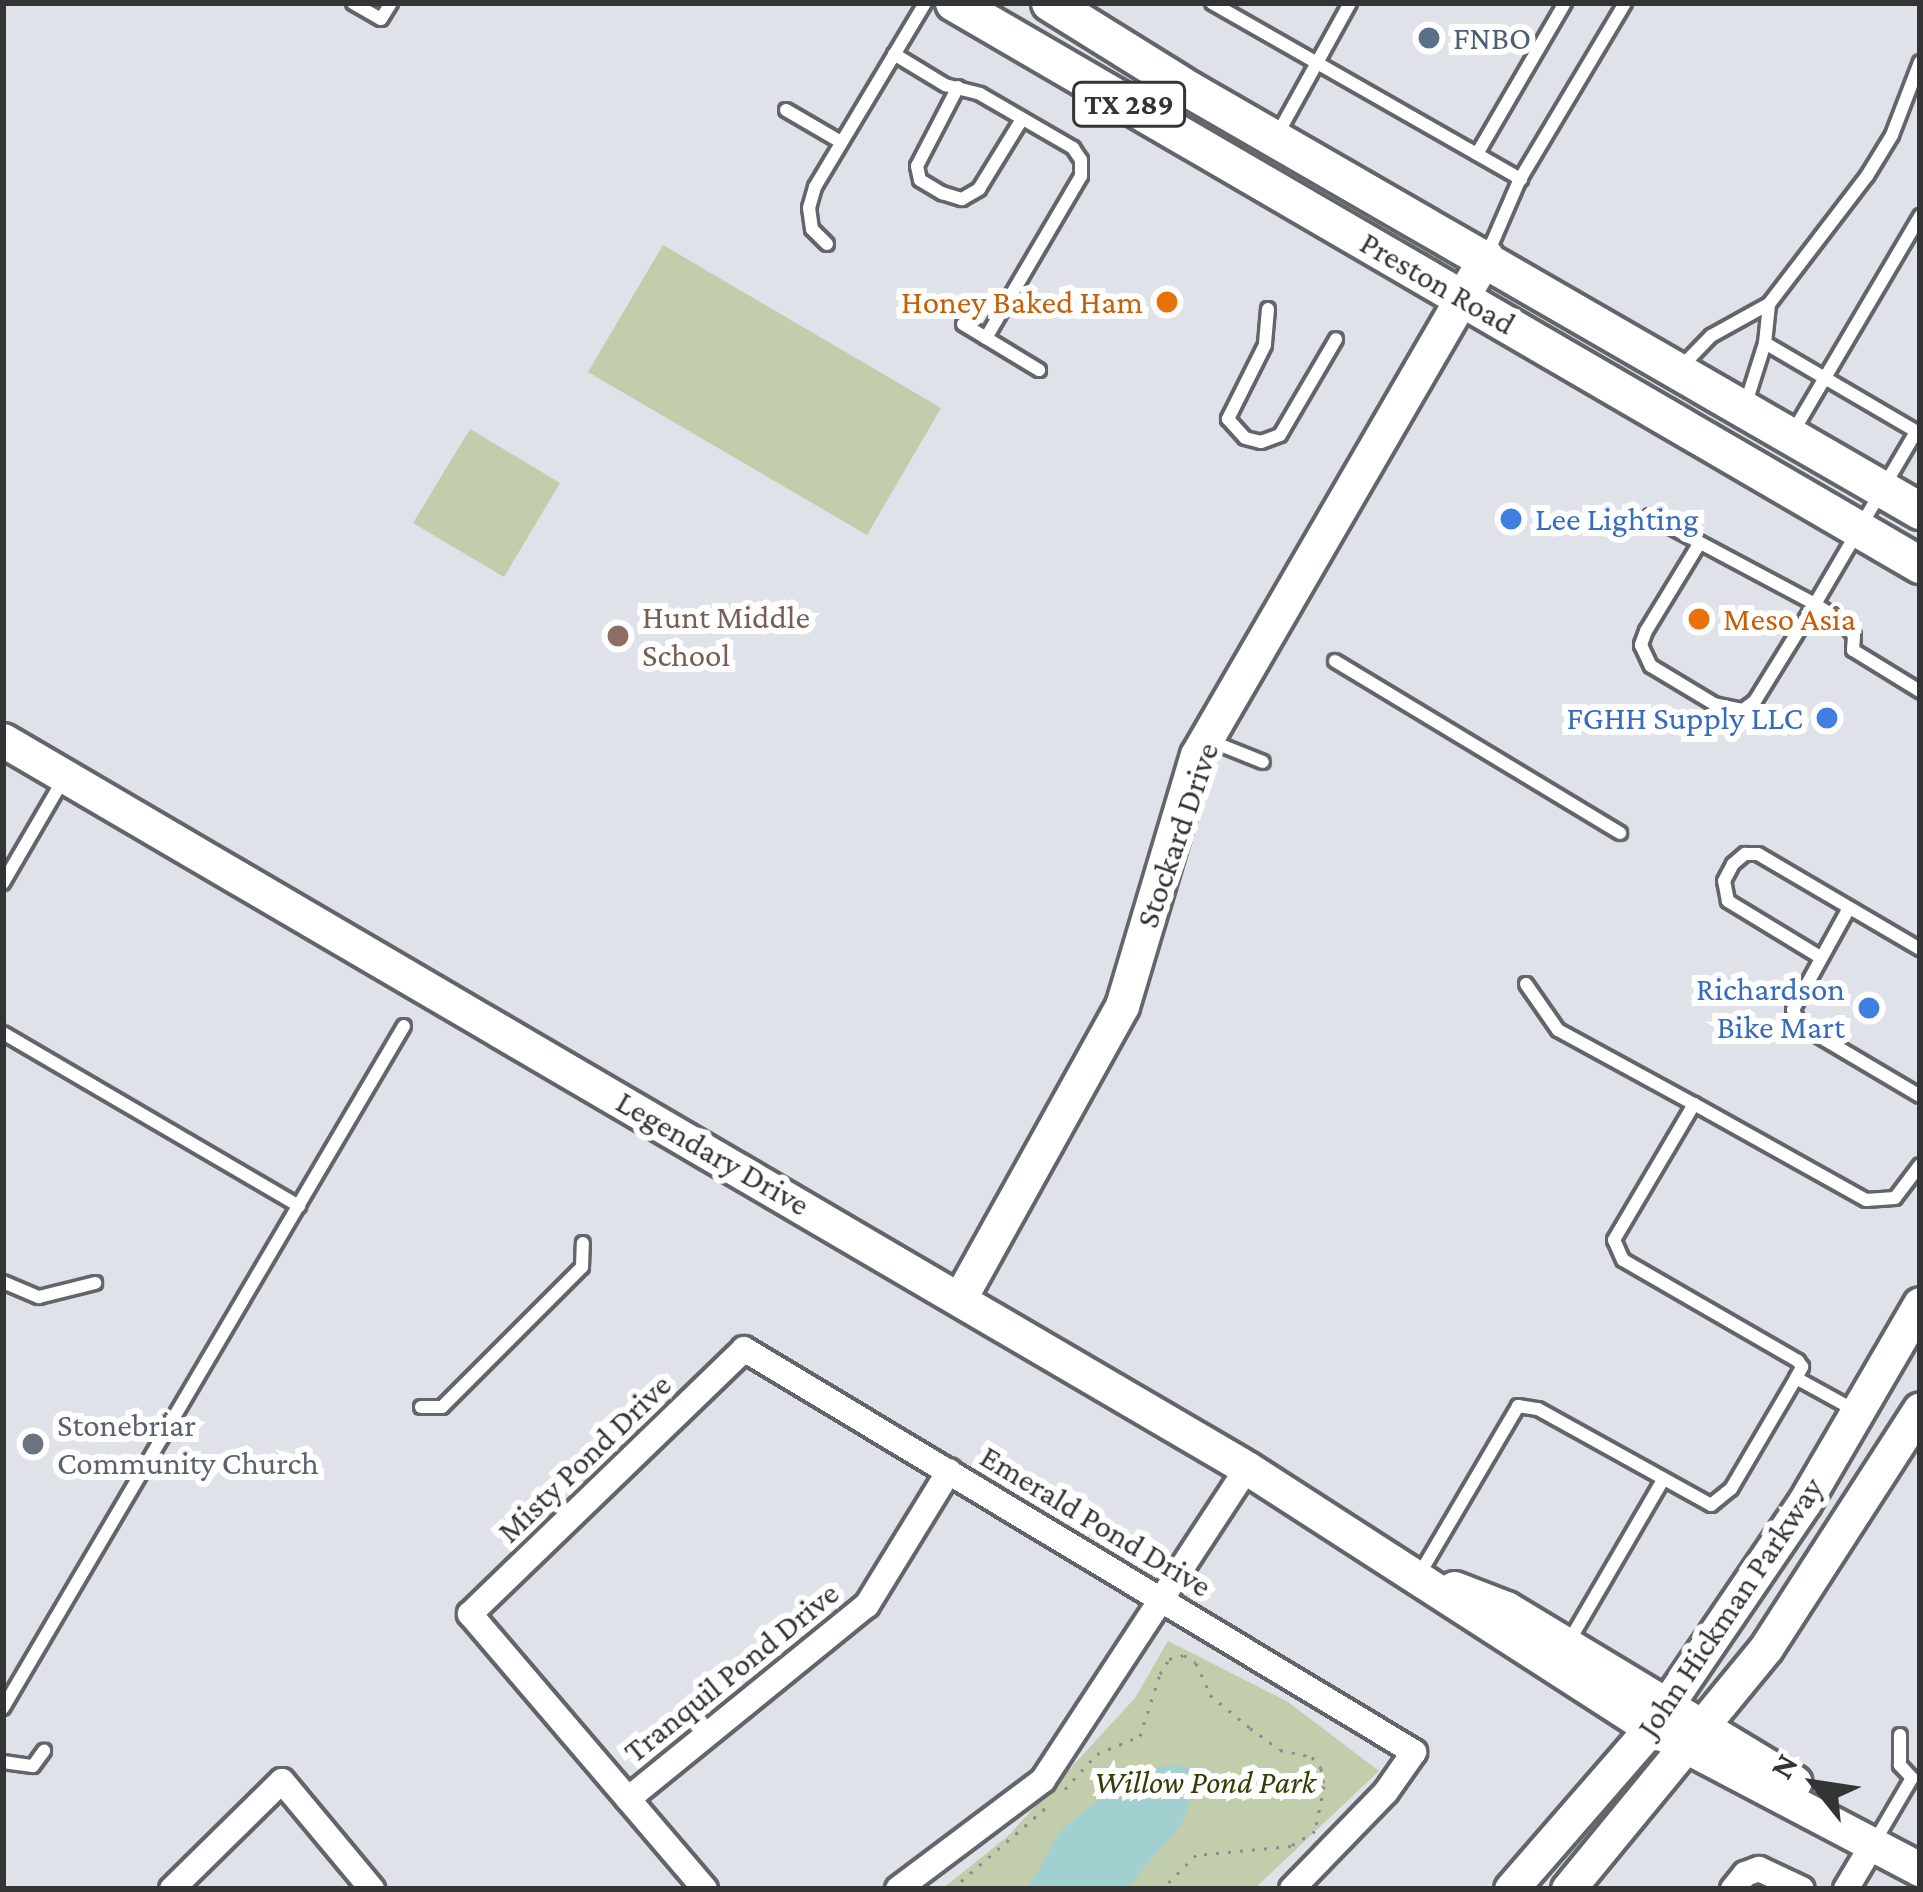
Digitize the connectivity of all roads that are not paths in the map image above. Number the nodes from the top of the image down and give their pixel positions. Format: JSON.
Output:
{"nodes":[{"id":1,"x":353,"y":3,"type":"edge"},
{"id":2,"x":391,"y":3,"type":"edge"},
{"id":3,"x":925,"y":3,"type":"edge"},
{"id":4,"x":954,"y":3,"type":"edge"},
{"id":5,"x":1212,"y":3,"type":"edge"},
{"id":6,"x":1350,"y":3,"type":"edge"},
{"id":7,"x":1565,"y":3,"type":"edge"},
{"id":8,"x":1625,"y":3,"type":"edge"},
{"id":9,"x":1070,"y":8,"type":"edge"},
{"id":10,"x":894,"y":54,"type":"junction"},
{"id":11,"x":1316,"y":62,"type":"junction"},
{"id":12,"x":1920,"y":62,"type":"edge"},
{"id":13,"x":958,"y":87,"type":"junction"},
{"id":14,"x":786,"y":110,"type":"dead end"},
{"id":15,"x":1022,"y":118,"type":"junction"},
{"id":16,"x":1275,"y":138,"type":"junction"},
{"id":17,"x":841,"y":142,"type":"junction"},
{"id":18,"x":1477,"y":154,"type":"junction"},
{"id":19,"x":1521,"y":179,"type":"junction"},
{"id":20,"x":1920,"y":216,"type":"edge"},
{"id":21,"x":827,"y":244,"type":"dead end"},
{"id":22,"x":1486,"y":256,"type":"junction"},
{"id":23,"x":1464,"y":298,"type":"junction"},
{"id":24,"x":1769,"y":304,"type":"junction"},
{"id":25,"x":1268,"y":309,"type":"dead end"},
{"id":26,"x":963,"y":324,"type":"dead end"},
{"id":27,"x":986,"y":338,"type":"junction"},
{"id":28,"x":1336,"y":338,"type":"dead end"},
{"id":29,"x":1765,"y":343,"type":"junction"},
{"id":30,"x":1039,"y":370,"type":"dead end"},
{"id":31,"x":1676,"y":372,"type":"junction"},
{"id":32,"x":1824,"y":378,"type":"junction"},
{"id":33,"x":1743,"y":410,"type":"junction"},
{"id":34,"x":1918,"y":433,"type":"edge"},
{"id":35,"x":1790,"y":436,"type":"junction"},
{"id":36,"x":1882,"y":489,"type":"junction"},
{"id":37,"x":1920,"y":511,"type":"edge"},
{"id":38,"x":1650,"y":516,"type":"dead end"},
{"id":39,"x":1859,"y":529,"type":"junction"},
{"id":40,"x":1699,"y":544,"type":"junction"},
{"id":41,"x":1920,"y":565,"type":"edge"},
{"id":42,"x":1815,"y":604,"type":"junction"},
{"id":43,"x":1335,"y":661,"type":"dead end"},
{"id":44,"x":1920,"y":691,"type":"edge"},
{"id":45,"x":3,"y":740,"type":"edge"},
{"id":46,"x":1206,"y":740,"type":"junction"},
{"id":47,"x":1263,"y":762,"type":"dead end"},
{"id":48,"x":65,"y":776,"type":"junction"},
{"id":49,"x":1620,"y":833,"type":"dead end"},
{"id":50,"x":3,"y":883,"type":"edge"},
{"id":51,"x":1849,"y":908,"type":"junction"},
{"id":52,"x":1920,"y":931,"type":"edge"},
{"id":53,"x":1916,"y":946,"type":"edge"},
{"id":54,"x":1820,"y":957,"type":"junction"},
{"id":55,"x":1526,"y":984,"type":"dead end"},
{"id":56,"x":404,"y":1026,"type":"dead end"},
{"id":57,"x":3,"y":1033,"type":"edge"},
{"id":58,"x":1920,"y":1096,"type":"edge"},
{"id":59,"x":1694,"y":1104,"type":"junction"},
{"id":60,"x":1920,"y":1165,"type":"edge"},
{"id":61,"x":299,"y":1206,"type":"junction"},
{"id":62,"x":583,"y":1243,"type":"dead end"},
{"id":63,"x":3,"y":1282,"type":"edge"},
{"id":64,"x":94,"y":1283,"type":"dead end"},
{"id":65,"x":960,"y":1298,"type":"junction"},
{"id":66,"x":1920,"y":1304,"type":"edge"},
{"id":67,"x":744,"y":1349,"type":"joint"},
{"id":68,"x":1796,"y":1378,"type":"junction"},
{"id":69,"x":422,"y":1407,"type":"dead end"},
{"id":70,"x":1920,"y":1409,"type":"edge"},
{"id":71,"x":1857,"y":1412,"type":"junction"},
{"id":72,"x":1900,"y":1443,"type":"junction"},
{"id":73,"x":1247,"y":1468,"type":"junction"},
{"id":74,"x":949,"y":1471,"type":"junction"},
{"id":75,"x":1664,"y":1480,"type":"junction"},
{"id":76,"x":1419,"y":1575,"type":"junction"},
{"id":77,"x":1163,"y":1598,"type":"junction"},
{"id":78,"x":1567,"y":1644,"type":"junction"},
{"id":79,"x":3,"y":1708,"type":"edge"},
{"id":80,"x":1660,"y":1715,"type":"junction"},
{"id":81,"x":1900,"y":1735,"type":"dead end"},
{"id":82,"x":1698,"y":1736,"type":"junction"},
{"id":83,"x":44,"y":1751,"type":"dead end"},
{"id":84,"x":3,"y":1762,"type":"edge"},
{"id":85,"x":1916,"y":1779,"type":"edge"},
{"id":86,"x":628,"y":1799,"type":"junction"},
{"id":87,"x":1874,"y":1843,"type":"junction"},
{"id":88,"x":1920,"y":1868,"type":"edge"},
{"id":89,"x":172,"y":1889,"type":"edge"},
{"id":90,"x":371,"y":1889,"type":"edge"},
{"id":91,"x":705,"y":1889,"type":"edge"},
{"id":92,"x":898,"y":1889,"type":"edge"},
{"id":93,"x":1292,"y":1889,"type":"edge"},
{"id":94,"x":1511,"y":1889,"type":"edge"},
{"id":95,"x":1568,"y":1889,"type":"edge"},
{"id":96,"x":1732,"y":1889,"type":"edge"},
{"id":97,"x":1802,"y":1889,"type":"edge"},
{"id":98,"x":1846,"y":1889,"type":"edge"}],
"edges":[{"from":1,"to":2,"type":"lane"},
{"from":3,"to":10,"type":"lane"},
{"from":4,"to":23,"type":"main road","name":"Preston Road","number":"TX 289"},
{"from":5,"to":11,"type":"lane"},
{"from":6,"to":11,"type":"lane"},
{"from":7,"to":18,"type":"lane"},
{"from":8,"to":19,"type":"lane"},
{"from":9,"to":16,"type":"main road","name":"Preston Road","number":"TX 289"},
{"from":10,"to":13,"type":"lane"},
{"from":10,"to":17,"type":"lane"},
{"from":11,"to":16,"type":"lane"},
{"from":11,"to":18,"type":"lane"},
{"from":12,"to":24,"type":"lane"},
{"from":13,"to":15,"type":"lane"},
{"from":13,"to":15,"type":"lane"},
{"from":14,"to":17,"type":"lane"},
{"from":15,"to":27,"type":"lane"},
{"from":16,"to":22,"type":"main road","name":"Preston Road","number":"TX 289"},
{"from":17,"to":21,"type":"lane"},
{"from":18,"to":19,"type":"lane"},
{"from":19,"to":22,"type":"lane"},
{"from":20,"to":32,"type":"lane"},
{"from":22,"to":23,"type":"street","name":"Stockard Drive"},
{"from":22,"to":31,"type":"main road","name":"Preston Road","number":"TX 289"},
{"from":23,"to":39,"type":"main road","name":"Preston Road","number":"TX 289"},
{"from":23,"to":46,"type":"street","name":"Stockard Drive"},
{"from":24,"to":29,"type":"lane"},
{"from":24,"to":31,"type":"lane"},
{"from":25,"to":28,"type":"lane"},
{"from":26,"to":27,"type":"lane"},
{"from":27,"to":30,"type":"lane"},
{"from":29,"to":32,"type":"lane"},
{"from":29,"to":33,"type":"lane"},
{"from":31,"to":33,"type":"main road","name":"Preston Road","number":"TX 289"},
{"from":32,"to":34,"type":"lane"},
{"from":32,"to":35,"type":"lane"},
{"from":33,"to":35,"type":"main road","name":"Preston Road","number":"TX 289"},
{"from":34,"to":36,"type":"lane"},
{"from":35,"to":36,"type":"main road","name":"Preston Road","number":"TX 289"},
{"from":36,"to":37,"type":"main road","name":"Preston Road","number":"TX 289"},
{"from":36,"to":39,"type":"lane"},
{"from":38,"to":40,"type":"lane"},
{"from":39,"to":41,"type":"main road","name":"Preston Road","number":"TX 289"},
{"from":39,"to":42,"type":"lane"},
{"from":40,"to":42,"type":"lane"},
{"from":40,"to":42,"type":"lane"},
{"from":42,"to":44,"type":"lane"},
{"from":43,"to":49,"type":"lane"},
{"from":45,"to":48,"type":"street","name":"Legendary Drive"},
{"from":46,"to":47,"type":"lane"},
{"from":46,"to":65,"type":"street","name":"Stockard Drive"},
{"from":48,"to":50,"type":"lane"},
{"from":48,"to":65,"type":"street","name":"Legendary Drive"},
{"from":51,"to":53,"type":"lane"},
{"from":51,"to":54,"type":"lane"},
{"from":51,"to":54,"type":"lane"},
{"from":52,"to":53,"type":"lane"},
{"from":54,"to":58,"type":"lane"},
{"from":55,"to":59,"type":"lane"},
{"from":56,"to":61,"type":"lane"},
{"from":57,"to":61,"type":"lane"},
{"from":59,"to":60,"type":"lane"},
{"from":59,"to":68,"type":"lane"},
{"from":61,"to":79,"type":"lane"},
{"from":62,"to":69,"type":"lane"},
{"from":63,"to":64,"type":"lane"},
{"from":65,"to":73,"type":"street","name":"Legendary Drive"},
{"from":66,"to":71,"type":"street","name":"John Hickman Parkway"},
{"from":67,"to":74,"type":"street","name":"Emerald Pond Drive"},
{"from":67,"to":86,"type":"street","name":"Misty Pond Drive"},
{"from":68,"to":71,"type":"lane"},
{"from":68,"to":75,"type":"lane"},
{"from":70,"to":72,"type":"street","name":"John Hickman Parkway"},
{"from":71,"to":72,"type":"street"},
{"from":71,"to":80,"type":"street","name":"John Hickman Parkway"},
{"from":72,"to":82,"type":"street","name":"John Hickman Parkway"},
{"from":73,"to":76,"type":"street","name":"Legendary Drive"},
{"from":73,"to":77,"type":"street"},
{"from":74,"to":77,"type":"street","name":"Emerald Pond Drive"},
{"from":74,"to":86,"type":"street","name":"Tranquil Pond Drive"},
{"from":75,"to":76,"type":"lane"},
{"from":75,"to":78,"type":"lane"},
{"from":76,"to":78,"type":"street","name":"Legendary Drive"},
{"from":76,"to":80,"type":"street","name":"Legendary Drive"},
{"from":77,"to":92,"type":"street"},
{"from":77,"to":93,"type":"street","name":"Emerald Pond Drive"},
{"from":78,"to":80,"type":"street","name":"Legendary Drive"},
{"from":80,"to":82,"type":"street","name":"Legendary Drive"},
{"from":80,"to":94,"type":"street","name":"John Hickman Parkway"},
{"from":81,"to":85,"type":"lane"},
{"from":82,"to":87,"type":"street","name":"Legendary Drive"},
{"from":82,"to":95,"type":"street","name":"John Hickman Parkway"},
{"from":83,"to":84,"type":"lane"},
{"from":85,"to":87,"type":"lane"},
{"from":86,"to":91,"type":"street"},
{"from":87,"to":88,"type":"street","name":"Legendary Drive"},
{"from":87,"to":98,"type":"street"},
{"from":89,"to":90,"type":"street"},
{"from":96,"to":97,"type":"street"}]}
